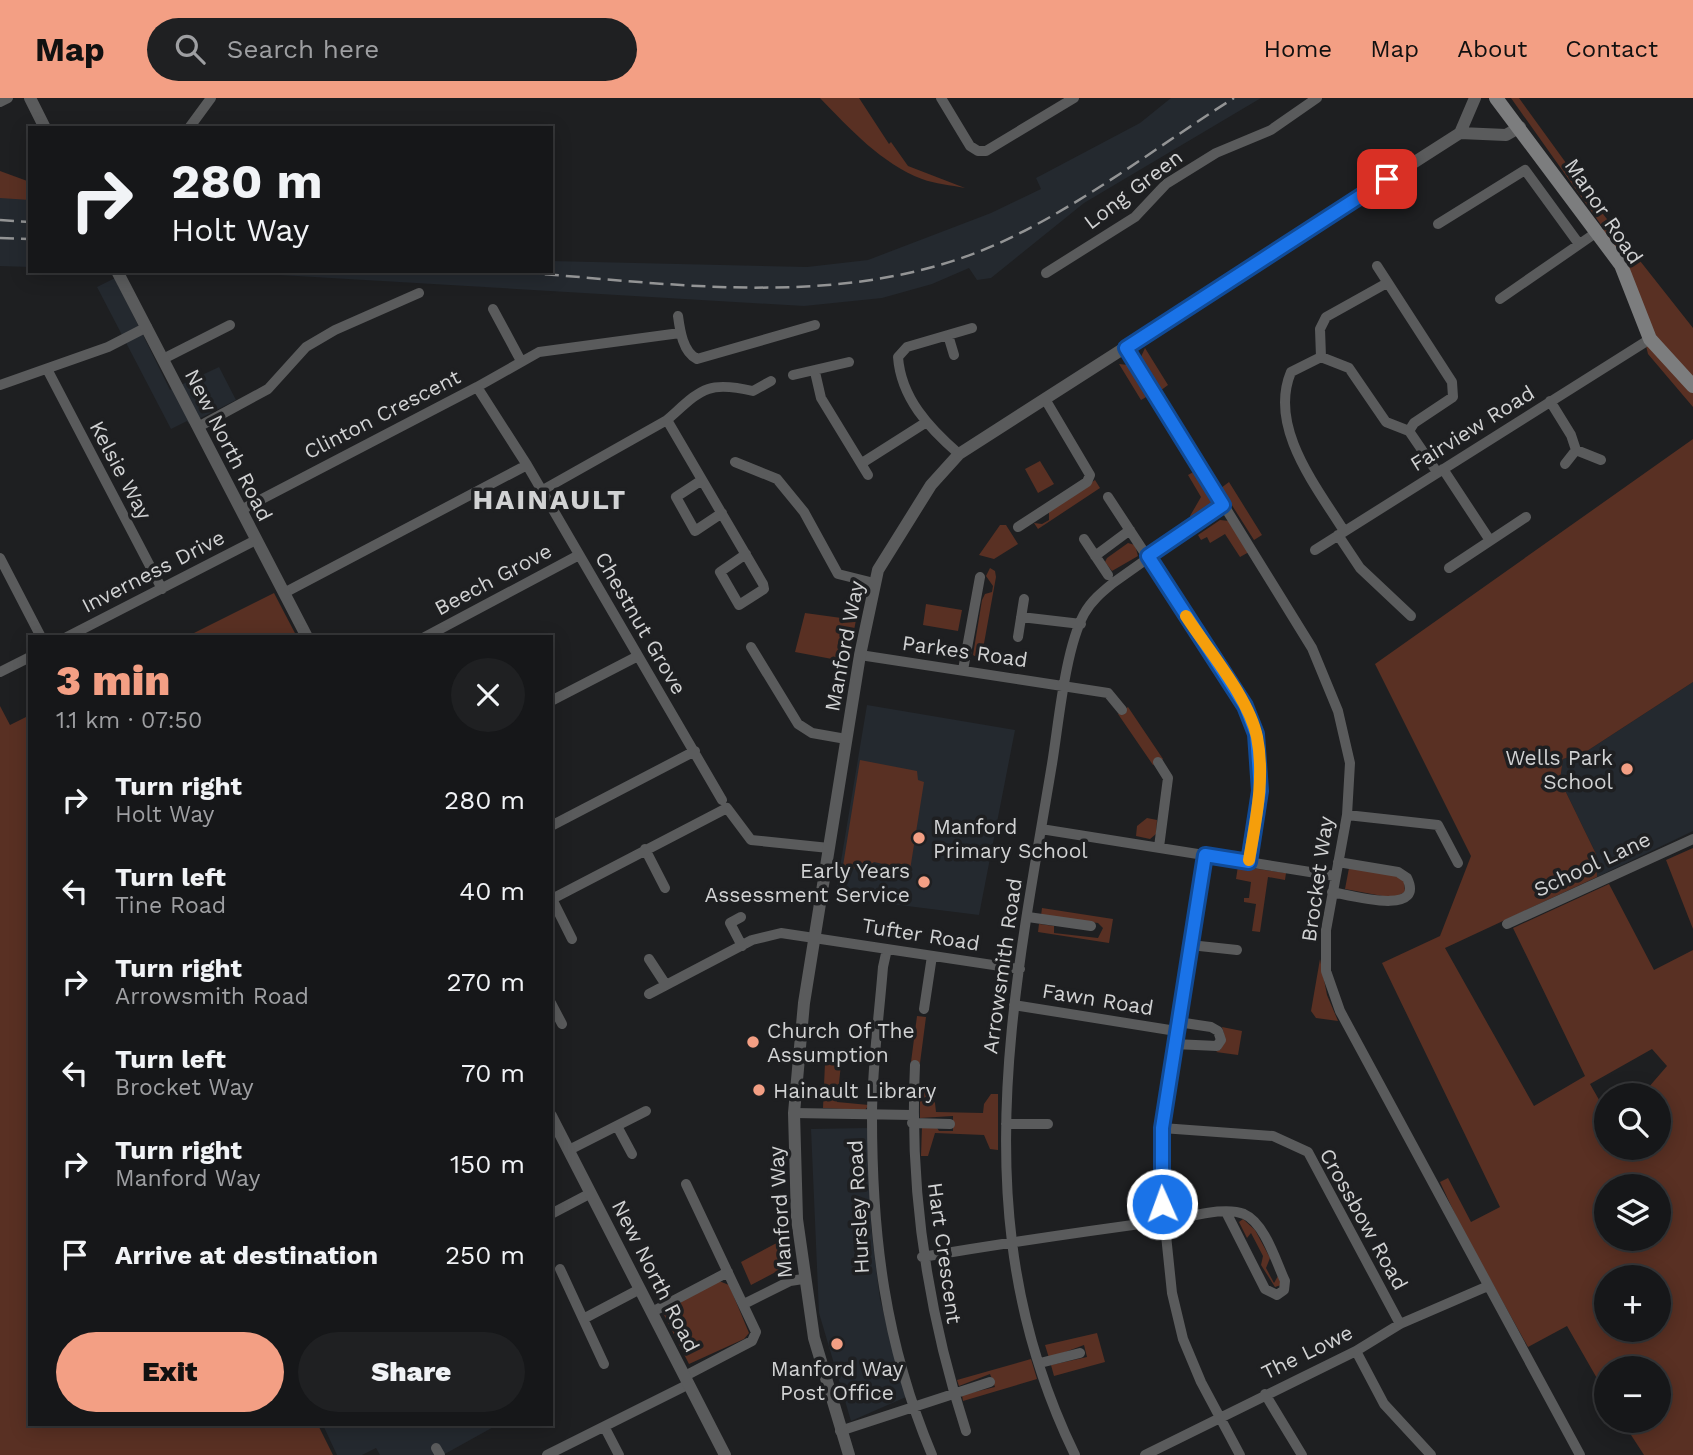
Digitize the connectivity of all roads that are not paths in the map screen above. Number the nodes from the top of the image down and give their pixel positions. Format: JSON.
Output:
{"nodes":[{"id":1,"x":8,"y":98,"type":"edge"},
{"id":2,"x":211,"y":98,"type":"edge"},
{"id":3,"x":941,"y":98,"type":"edge"},
{"id":4,"x":1074,"y":98,"type":"edge"},
{"id":5,"x":1317,"y":98,"type":"edge"},
{"id":6,"x":1475,"y":98,"type":"edge"},
{"id":7,"x":1496,"y":98,"type":"edge"},
{"id":8,"x":33,"y":99,"type":"edge"},
{"id":9,"x":0,"y":102,"type":"edge"},
{"id":10,"x":44,"y":126,"type":"edge"},
{"id":11,"x":190,"y":126,"type":"edge"},
{"id":12,"x":1520,"y":127,"type":"junction"},
{"id":13,"x":1460,"y":133,"type":"junction"},
{"id":14,"x":1438,"y":224,"type":"dead end"},
{"id":15,"x":1597,"y":232,"type":"junction"},
{"id":16,"x":1579,"y":244,"type":"junction"},
{"id":17,"x":1377,"y":267,"type":"dead end"},
{"id":18,"x":118,"y":273,"type":"edge"},
{"id":19,"x":1046,"y":274,"type":"dead end"},
{"id":20,"x":1387,"y":283,"type":"junction"},
{"id":21,"x":419,"y":293,"type":"dead end"},
{"id":22,"x":1500,"y":299,"type":"dead end"},
{"id":23,"x":493,"y":309,"type":"dead end"},
{"id":24,"x":678,"y":316,"type":"dead end"},
{"id":25,"x":230,"y":325,"type":"dead end"},
{"id":26,"x":815,"y":325,"type":"dead end"},
{"id":27,"x":147,"y":327,"type":"junction"},
{"id":28,"x":972,"y":328,"type":"dead end"},
{"id":29,"x":680,"y":332,"type":"junction"},
{"id":30,"x":947,"y":335,"type":"junction"},
{"id":31,"x":1650,"y":339,"type":"junction"},
{"id":32,"x":1126,"y":348,"type":"junction"},
{"id":33,"x":954,"y":355,"type":"dead end"},
{"id":34,"x":1321,"y":357,"type":"junction"},
{"id":35,"x":163,"y":359,"type":"junction"},
{"id":36,"x":521,"y":361,"type":"junction"},
{"id":37,"x":849,"y":362,"type":"dead end"},
{"id":38,"x":47,"y":369,"type":"junction"},
{"id":39,"x":815,"y":372,"type":"junction"},
{"id":40,"x":793,"y":375,"type":"dead end"},
{"id":41,"x":771,"y":381,"type":"dead end"},
{"id":42,"x":0,"y":385,"type":"edge"},
{"id":43,"x":1693,"y":386,"type":"edge"},
{"id":44,"x":477,"y":387,"type":"junction"},
{"id":45,"x":1045,"y":399,"type":"junction"},
{"id":46,"x":1550,"y":401,"type":"junction"},
{"id":47,"x":667,"y":420,"type":"junction"},
{"id":48,"x":925,"y":423,"type":"junction"},
{"id":49,"x":198,"y":427,"type":"junction"},
{"id":50,"x":1409,"y":431,"type":"junction"},
{"id":51,"x":1576,"y":450,"type":"junction"},
{"id":52,"x":958,"y":454,"type":"junction"},
{"id":53,"x":1601,"y":460,"type":"dead end"},
{"id":54,"x":735,"y":463,"type":"dead end"},
{"id":55,"x":862,"y":463,"type":"junction"},
{"id":56,"x":1565,"y":464,"type":"dead end"},
{"id":57,"x":527,"y":465,"type":"junction"},
{"id":58,"x":1440,"y":471,"type":"junction"},
{"id":59,"x":868,"y":475,"type":"dead end"},
{"id":60,"x":702,"y":480,"type":"junction"},
{"id":61,"x":541,"y":491,"type":"junction"},
{"id":62,"x":1108,"y":497,"type":"dead end"},
{"id":63,"x":1223,"y":505,"type":"junction"},
{"id":64,"x":241,"y":510,"type":"junction"},
{"id":65,"x":722,"y":513,"type":"junction"},
{"id":66,"x":1526,"y":517,"type":"dead end"},
{"id":67,"x":1018,"y":527,"type":"dead end"},
{"id":68,"x":1130,"y":530,"type":"junction"},
{"id":69,"x":1341,"y":533,"type":"junction"},
{"id":70,"x":1084,"y":539,"type":"dead end"},
{"id":71,"x":257,"y":540,"type":"junction"},
{"id":72,"x":1489,"y":540,"type":"junction"},
{"id":73,"x":1315,"y":550,"type":"dead end"},
{"id":74,"x":579,"y":555,"type":"junction"},
{"id":75,"x":746,"y":555,"type":"junction"},
{"id":76,"x":1095,"y":556,"type":"junction"},
{"id":77,"x":1148,"y":556,"type":"junction"},
{"id":78,"x":0,"y":558,"type":"edge"},
{"id":79,"x":1449,"y":568,"type":"dead end"},
{"id":80,"x":1108,"y":575,"type":"dead end"},
{"id":81,"x":874,"y":583,"type":"junction"},
{"id":82,"x":983,"y":584,"type":"dead end"},
{"id":83,"x":162,"y":589,"type":"junction"},
{"id":84,"x":284,"y":593,"type":"junction"},
{"id":85,"x":1024,"y":599,"type":"dead end"},
{"id":86,"x":1411,"y":616,"type":"dead end"},
{"id":87,"x":1021,"y":617,"type":"junction"},
{"id":88,"x":1080,"y":624,"type":"junction"},
{"id":89,"x":40,"y":635,"type":"edge"},
{"id":90,"x":71,"y":635,"type":"edge"},
{"id":91,"x":306,"y":635,"type":"edge"},
{"id":92,"x":429,"y":635,"type":"edge"},
{"id":93,"x":1018,"y":637,"type":"dead end"},
{"id":94,"x":751,"y":647,"type":"dead end"},
{"id":95,"x":860,"y":655,"type":"junction"},
{"id":96,"x":638,"y":656,"type":"junction"},
{"id":97,"x":28,"y":658,"type":"edge"},
{"id":98,"x":963,"y":670,"type":"junction"},
{"id":99,"x":0,"y":672,"type":"edge"},
{"id":100,"x":1065,"y":685,"type":"junction"},
{"id":101,"x":553,"y":700,"type":"edge"},
{"id":102,"x":1122,"y":710,"type":"dead end"},
{"id":103,"x":846,"y":739,"type":"junction"},
{"id":104,"x":695,"y":751,"type":"junction"},
{"id":105,"x":1158,"y":762,"type":"dead end"},
{"id":106,"x":722,"y":800,"type":"dead end"},
{"id":107,"x":1347,"y":815,"type":"junction"},
{"id":108,"x":553,"y":826,"type":"edge"},
{"id":109,"x":1041,"y":829,"type":"junction"},
{"id":110,"x":1693,"y":839,"type":"edge"},
{"id":111,"x":1159,"y":847,"type":"junction"},
{"id":112,"x":829,"y":848,"type":"junction"},
{"id":113,"x":645,"y":849,"type":"junction"},
{"id":114,"x":1205,"y":855,"type":"junction"},
{"id":115,"x":1249,"y":862,"type":"junction"},
{"id":116,"x":1338,"y":862,"type":"junction"},
{"id":117,"x":1458,"y":863,"type":"dead end"},
{"id":118,"x":1335,"y":876,"type":"junction"},
{"id":119,"x":665,"y":888,"type":"dead end"},
{"id":120,"x":1332,"y":892,"type":"junction"},
{"id":121,"x":553,"y":898,"type":"edge"},
{"id":122,"x":553,"y":901,"type":"edge"},
{"id":123,"x":741,"y":917,"type":"dead end"},
{"id":124,"x":1028,"y":917,"type":"junction"},
{"id":125,"x":1507,"y":924,"type":"dead end"},
{"id":126,"x":1091,"y":926,"type":"dead end"},
{"id":127,"x":815,"y":937,"type":"junction"},
{"id":128,"x":572,"y":939,"type":"dead end"},
{"id":129,"x":1190,"y":945,"type":"junction"},
{"id":130,"x":742,"y":946,"type":"junction"},
{"id":131,"x":887,"y":949,"type":"junction"},
{"id":132,"x":1237,"y":950,"type":"dead end"},
{"id":133,"x":932,"y":956,"type":"junction"},
{"id":134,"x":649,"y":959,"type":"dead end"},
{"id":135,"x":1020,"y":969,"type":"junction"},
{"id":136,"x":666,"y":985,"type":"junction"},
{"id":137,"x":649,"y":994,"type":"dead end"},
{"id":138,"x":1014,"y":1005,"type":"junction"},
{"id":139,"x":924,"y":1009,"type":"dead end"},
{"id":140,"x":1177,"y":1027,"type":"junction"},
{"id":141,"x":1174,"y":1044,"type":"junction"},
{"id":142,"x":915,"y":1065,"type":"dead end"},
{"id":143,"x":646,"y":1111,"type":"dead end"},
{"id":144,"x":794,"y":1113,"type":"junction"},
{"id":145,"x":872,"y":1114,"type":"junction"},
{"id":146,"x":912,"y":1119,"type":"junction"},
{"id":147,"x":553,"y":1120,"type":"edge"},
{"id":148,"x":950,"y":1124,"type":"dead end"},
{"id":149,"x":1006,"y":1124,"type":"junction"},
{"id":150,"x":1048,"y":1124,"type":"dead end"},
{"id":151,"x":617,"y":1126,"type":"junction"},
{"id":152,"x":1162,"y":1128,"type":"junction"},
{"id":153,"x":569,"y":1150,"type":"junction"},
{"id":154,"x":632,"y":1154,"type":"dead end"},
{"id":155,"x":686,"y":1184,"type":"dead end"},
{"id":156,"x":591,"y":1194,"type":"junction"},
{"id":157,"x":1226,"y":1212,"type":"junction"},
{"id":158,"x":553,"y":1213,"type":"edge"},
{"id":159,"x":1163,"y":1221,"type":"junction"},
{"id":160,"x":1012,"y":1242,"type":"junction"},
{"id":161,"x":922,"y":1256,"type":"junction"},
{"id":162,"x":560,"y":1269,"type":"dead end"},
{"id":163,"x":728,"y":1272,"type":"junction"},
{"id":164,"x":803,"y":1279,"type":"junction"},
{"id":165,"x":1488,"y":1286,"type":"junction"},
{"id":166,"x":640,"y":1289,"type":"junction"},
{"id":167,"x":744,"y":1304,"type":"junction"},
{"id":168,"x":652,"y":1312,"type":"junction"},
{"id":169,"x":585,"y":1318,"type":"junction"},
{"id":170,"x":1400,"y":1324,"type":"junction"},
{"id":171,"x":1356,"y":1351,"type":"junction"},
{"id":172,"x":1080,"y":1353,"type":"dead end"},
{"id":173,"x":1040,"y":1363,"type":"junction"},
{"id":174,"x":604,"y":1364,"type":"dead end"},
{"id":175,"x":687,"y":1380,"type":"junction"},
{"id":176,"x":990,"y":1382,"type":"dead end"},
{"id":177,"x":954,"y":1394,"type":"junction"},
{"id":178,"x":1265,"y":1394,"type":"junction"},
{"id":179,"x":912,"y":1406,"type":"junction"},
{"id":180,"x":1219,"y":1418,"type":"junction"},
{"id":181,"x":604,"y":1428,"type":"junction"},
{"id":182,"x":840,"y":1431,"type":"junction"},
{"id":183,"x":966,"y":1431,"type":"dead end"},
{"id":184,"x":547,"y":1455,"type":"edge"},
{"id":185,"x":619,"y":1455,"type":"edge"},
{"id":186,"x":724,"y":1455,"type":"edge"},
{"id":187,"x":849,"y":1455,"type":"edge"},
{"id":188,"x":932,"y":1455,"type":"edge"},
{"id":189,"x":1075,"y":1455,"type":"edge"},
{"id":190,"x":1145,"y":1455,"type":"edge"},
{"id":191,"x":1240,"y":1455,"type":"edge"},
{"id":192,"x":1302,"y":1455,"type":"edge"},
{"id":193,"x":1431,"y":1455,"type":"edge"},
{"id":194,"x":1580,"y":1455,"type":"edge"}],
"edges":[{"from":1,"to":9,"type":"street"},
{"from":2,"to":11,"type":"street"},
{"from":3,"to":4,"type":"street"},
{"from":5,"to":19,"type":"street","name":"Long Green"},
{"from":6,"to":13,"type":"street"},
{"from":7,"to":12,"type":"main road","name":"Manor Road"},
{"from":8,"to":10,"type":"street"},
{"from":12,"to":13,"type":"street"},
{"from":12,"to":15,"type":"main road","name":"Manor Road"},
{"from":13,"to":32,"type":"street","name":"Manford Way"},
{"from":14,"to":16,"type":"street"},
{"from":15,"to":16,"type":"street"},
{"from":15,"to":31,"type":"main road","name":"Manor Road"},
{"from":16,"to":22,"type":"street"},
{"from":17,"to":20,"type":"street"},
{"from":18,"to":27,"type":"street","name":"New North Road"},
{"from":20,"to":34,"type":"street"},
{"from":20,"to":50,"type":"street"},
{"from":21,"to":49,"type":"street"},
{"from":23,"to":36,"type":"street"},
{"from":24,"to":29,"type":"street"},
{"from":25,"to":35,"type":"street"},
{"from":26,"to":29,"type":"street"},
{"from":27,"to":35,"type":"street","name":"New North Road"},
{"from":27,"to":38,"type":"street"},
{"from":28,"to":30,"type":"street"},
{"from":29,"to":36,"type":"street"},
{"from":30,"to":33,"type":"street"},
{"from":30,"to":48,"type":"street"},
{"from":31,"to":43,"type":"main road","name":"Manor Road"},
{"from":31,"to":46,"type":"street","name":"Fairview Road"},
{"from":32,"to":45,"type":"street","name":"Manford Way"},
{"from":32,"to":63,"type":"street","name":"Brocket Way"},
{"from":34,"to":50,"type":"street"},
{"from":34,"to":69,"type":"street"},
{"from":35,"to":49,"type":"street","name":"New North Road"},
{"from":36,"to":44,"type":"street"},
{"from":37,"to":39,"type":"street"},
{"from":38,"to":42,"type":"street"},
{"from":38,"to":83,"type":"street","name":"Kelsie Way"},
{"from":39,"to":40,"type":"street"},
{"from":39,"to":55,"type":"street"},
{"from":41,"to":47,"type":"street"},
{"from":44,"to":57,"type":"street","name":"Clinton Crescent"},
{"from":44,"to":64,"type":"street","name":"Clinton Crescent"},
{"from":45,"to":52,"type":"street","name":"Manford Way"},
{"from":45,"to":67,"type":"street"},
{"from":46,"to":51,"type":"street"},
{"from":46,"to":58,"type":"street","name":"Fairview Road"},
{"from":47,"to":60,"type":"street"},
{"from":47,"to":61,"type":"street"},
{"from":48,"to":52,"type":"street"},
{"from":48,"to":55,"type":"street"},
{"from":49,"to":64,"type":"street","name":"New North Road"},
{"from":50,"to":58,"type":"street"},
{"from":51,"to":53,"type":"street"},
{"from":51,"to":56,"type":"street"},
{"from":52,"to":81,"type":"street","name":"Manford Way"},
{"from":54,"to":81,"type":"street"},
{"from":55,"to":59,"type":"street"},
{"from":57,"to":61,"type":"street","name":"Chestnut Grove"},
{"from":57,"to":84,"type":"street"},
{"from":58,"to":69,"type":"street","name":"Fairview Road"},
{"from":58,"to":72,"type":"street"},
{"from":60,"to":65,"type":"street"},
{"from":60,"to":65,"type":"street"},
{"from":61,"to":74,"type":"street","name":"Chestnut Grove"},
{"from":62,"to":68,"type":"street"},
{"from":63,"to":77,"type":"street","name":"Arrowsmith Road"},
{"from":63,"to":107,"type":"street","name":"Brocket Way"},
{"from":64,"to":71,"type":"street","name":"New North Road"},
{"from":65,"to":75,"type":"street"},
{"from":66,"to":72,"type":"street"},
{"from":68,"to":76,"type":"street"},
{"from":68,"to":77,"type":"street"},
{"from":69,"to":73,"type":"street","name":"Fairview Road"},
{"from":69,"to":86,"type":"street"},
{"from":70,"to":76,"type":"street"},
{"from":71,"to":83,"type":"street","name":"Inverness Drive"},
{"from":71,"to":84,"type":"street","name":"New North Road"},
{"from":72,"to":79,"type":"street"},
{"from":74,"to":92,"type":"street","name":"Beech Grove"},
{"from":74,"to":96,"type":"street","name":"Chestnut Grove"},
{"from":75,"to":75,"type":"street"},
{"from":76,"to":80,"type":"street"},
{"from":77,"to":88,"type":"street","name":"Arrowsmith Road"},
{"from":77,"to":115,"type":"street"},
{"from":78,"to":89,"type":"street"},
{"from":81,"to":95,"type":"street","name":"Manford Way"},
{"from":82,"to":98,"type":"street"},
{"from":83,"to":90,"type":"street","name":"Inverness Drive"},
{"from":84,"to":91,"type":"street","name":"New North Road"},
{"from":85,"to":87,"type":"street"},
{"from":87,"to":88,"type":"street"},
{"from":87,"to":93,"type":"street"},
{"from":88,"to":100,"type":"street","name":"Arrowsmith Road"},
{"from":94,"to":103,"type":"street"},
{"from":95,"to":98,"type":"street","name":"Parkes Road"},
{"from":95,"to":103,"type":"street","name":"Manford Way"},
{"from":96,"to":101,"type":"street"},
{"from":96,"to":104,"type":"street","name":"Chestnut Grove"},
{"from":97,"to":99,"type":"street"},
{"from":98,"to":100,"type":"street","name":"Parkes Road"},
{"from":100,"to":102,"type":"street","name":"Parkes Road"},
{"from":100,"to":109,"type":"street","name":"Arrowsmith Road"},
{"from":103,"to":112,"type":"street","name":"Manford Way"},
{"from":104,"to":106,"type":"street","name":"Chestnut Grove"},
{"from":104,"to":108,"type":"street"},
{"from":105,"to":111,"type":"street"},
{"from":107,"to":116,"type":"street","name":"Brocket Way"},
{"from":107,"to":117,"type":"street"},
{"from":109,"to":111,"type":"street"},
{"from":109,"to":124,"type":"street","name":"Arrowsmith Road"},
{"from":110,"to":125,"type":"street","name":"School Lane"},
{"from":111,"to":114,"type":"street"},
{"from":112,"to":113,"type":"street"},
{"from":112,"to":127,"type":"street","name":"Manford Way"},
{"from":113,"to":119,"type":"street"},
{"from":113,"to":121,"type":"street"},
{"from":114,"to":115,"type":"street"},
{"from":114,"to":129,"type":"street"},
{"from":115,"to":118,"type":"street"},
{"from":116,"to":118,"type":"street","name":"Brocket Way"},
{"from":116,"to":120,"type":"street"},
{"from":118,"to":120,"type":"street","name":"Brocket Way"},
{"from":120,"to":165,"type":"street","name":"Brocket Way"},
{"from":122,"to":128,"type":"street"},
{"from":123,"to":130,"type":"street"},
{"from":124,"to":126,"type":"street"},
{"from":124,"to":135,"type":"street","name":"Arrowsmith Road"},
{"from":127,"to":130,"type":"street","name":"Tufter Road"},
{"from":127,"to":131,"type":"street","name":"Tufter Road"},
{"from":127,"to":144,"type":"street","name":"Manford Way"},
{"from":129,"to":132,"type":"street"},
{"from":129,"to":140,"type":"street"},
{"from":130,"to":136,"type":"street","name":"Tufter Road"},
{"from":131,"to":133,"type":"street","name":"Tufter Road"},
{"from":131,"to":145,"type":"street","name":"Hursley Road"},
{"from":133,"to":135,"type":"street","name":"Tufter Road"},
{"from":133,"to":139,"type":"street"},
{"from":134,"to":136,"type":"street"},
{"from":135,"to":138,"type":"street","name":"Arrowsmith Road"},
{"from":136,"to":137,"type":"street","name":"Tufter Road"},
{"from":138,"to":140,"type":"street","name":"Fawn Road"},
{"from":138,"to":149,"type":"street","name":"Arrowsmith Road"},
{"from":140,"to":141,"type":"street"},
{"from":140,"to":141,"type":"street","name":"Fawn Road"},
{"from":141,"to":152,"type":"street"},
{"from":142,"to":146,"type":"street","name":"Hart Crescent"},
{"from":143,"to":151,"type":"street"},
{"from":144,"to":145,"type":"street"},
{"from":144,"to":164,"type":"street","name":"Manford Way"},
{"from":145,"to":146,"type":"street"},
{"from":145,"to":179,"type":"street","name":"Hursley Road"},
{"from":146,"to":148,"type":"street"},
{"from":146,"to":161,"type":"street","name":"Hart Crescent"},
{"from":147,"to":153,"type":"street","name":"New North Road"},
{"from":149,"to":150,"type":"street"},
{"from":149,"to":160,"type":"street","name":"Arrowsmith Road"},
{"from":151,"to":153,"type":"street"},
{"from":151,"to":154,"type":"street"},
{"from":152,"to":159,"type":"street"},
{"from":152,"to":170,"type":"street","name":"Crossbow Road"},
{"from":153,"to":156,"type":"street","name":"New North Road"},
{"from":155,"to":163,"type":"street"},
{"from":156,"to":158,"type":"street"},
{"from":156,"to":166,"type":"street","name":"New North Road"},
{"from":157,"to":157,"type":"street"},
{"from":157,"to":159,"type":"street"},
{"from":159,"to":160,"type":"street"},
{"from":159,"to":180,"type":"street"},
{"from":160,"to":161,"type":"street"},
{"from":160,"to":173,"type":"street","name":"Arrowsmith Road"},
{"from":161,"to":177,"type":"street","name":"Hart Crescent"},
{"from":162,"to":169,"type":"street"},
{"from":163,"to":167,"type":"street"},
{"from":163,"to":168,"type":"street"},
{"from":164,"to":167,"type":"street"},
{"from":164,"to":182,"type":"street","name":"Manford Way"},
{"from":165,"to":170,"type":"street","name":"The Lowe"},
{"from":165,"to":194,"type":"street","name":"Brocket Way"},
{"from":166,"to":168,"type":"street","name":"New North Road"},
{"from":166,"to":169,"type":"street"},
{"from":167,"to":175,"type":"street"},
{"from":168,"to":175,"type":"street","name":"New North Road"},
{"from":169,"to":174,"type":"street"},
{"from":170,"to":171,"type":"street","name":"The Lowe"},
{"from":171,"to":178,"type":"street","name":"The Lowe"},
{"from":171,"to":193,"type":"street"},
{"from":172,"to":173,"type":"street"},
{"from":173,"to":189,"type":"street","name":"Arrowsmith Road"},
{"from":175,"to":181,"type":"street"},
{"from":175,"to":186,"type":"street","name":"New North Road"},
{"from":176,"to":177,"type":"street"},
{"from":177,"to":179,"type":"street"},
{"from":177,"to":183,"type":"street","name":"Hart Crescent"},
{"from":178,"to":180,"type":"street","name":"The Lowe"},
{"from":178,"to":192,"type":"street"},
{"from":179,"to":182,"type":"street"},
{"from":179,"to":188,"type":"street","name":"Hursley Road"},
{"from":180,"to":190,"type":"street","name":"The Lowe"},
{"from":180,"to":191,"type":"street"},
{"from":181,"to":184,"type":"street"},
{"from":181,"to":185,"type":"street"},
{"from":182,"to":187,"type":"street","name":"Manford Way"}]}
